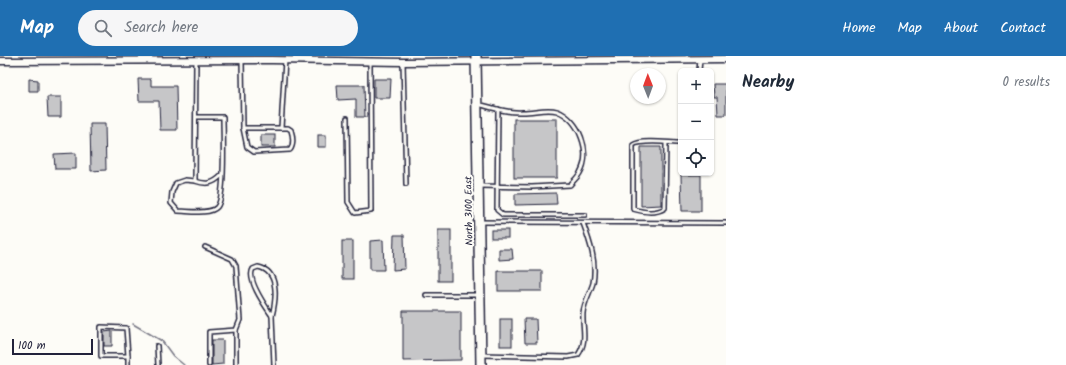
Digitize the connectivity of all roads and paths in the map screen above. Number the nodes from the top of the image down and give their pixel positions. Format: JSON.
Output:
{"nodes":[{"id":1,"x":272,"y":58,"type":"edge"},
{"id":2,"x":688,"y":58,"type":"edge"},
{"id":3,"x":99,"y":59,"type":"edge"},
{"id":4,"x":476,"y":59,"type":"edge"},
{"id":5,"x":700,"y":59,"type":"junction"},
{"id":6,"x":726,"y":59,"type":"edge"},
{"id":7,"x":196,"y":60,"type":"junction"},
{"id":8,"x":242,"y":60,"type":"junction"},
{"id":9,"x":284,"y":60,"type":"junction"},
{"id":10,"x":0,"y":61,"type":"edge"},
{"id":11,"x":370,"y":62,"type":"junction"},
{"id":12,"x":403,"y":62,"type":"junction"},
{"id":13,"x":699,"y":68,"type":"edge"},
{"id":14,"x":478,"y":104,"type":"junction"},
{"id":15,"x":498,"y":110,"type":"junction"},
{"id":16,"x":196,"y":117,"type":"junction"},
{"id":17,"x":347,"y":118,"type":"dead end"},
{"id":18,"x":244,"y":128,"type":"junction"},
{"id":19,"x":281,"y":128,"type":"junction"},
{"id":20,"x":666,"y":143,"type":"junction"},
{"id":21,"x":678,"y":143,"type":"edge"},
{"id":22,"x":222,"y":175,"type":"junction"},
{"id":23,"x":195,"y":181,"type":"junction"},
{"id":24,"x":406,"y":184,"type":"dead end"},
{"id":25,"x":479,"y":186,"type":"junction"},
{"id":26,"x":498,"y":186,"type":"junction"},
{"id":27,"x":585,"y":215,"type":"dead end"},
{"id":28,"x":479,"y":222,"type":"junction"},
{"id":29,"x":583,"y":223,"type":"junction"},
{"id":30,"x":726,"y":223,"type":"edge"},
{"id":31,"x":205,"y":248,"type":"dead end"},
{"id":32,"x":426,"y":295,"type":"dead end"},
{"id":33,"x":480,"y":295,"type":"junction"},
{"id":34,"x":272,"y":316,"type":"junction"},
{"id":35,"x":236,"y":330,"type":"junction"},
{"id":36,"x":157,"y":346,"type":"dead end"},
{"id":37,"x":128,"y":356,"type":"junction"},
{"id":38,"x":481,"y":360,"type":"edge"},
{"id":39,"x":128,"y":365,"type":"edge"},
{"id":40,"x":158,"y":365,"type":"edge"},
{"id":41,"x":209,"y":365,"type":"edge"},
{"id":42,"x":236,"y":365,"type":"edge"},
{"id":43,"x":274,"y":365,"type":"edge"}],
"edges":[{"from":1,"to":8,"type":"street"},
{"from":1,"to":9,"type":"street"},
{"from":2,"to":4,"type":"street"},
{"from":2,"to":5,"type":"street"},
{"from":3,"to":7,"type":"street"},
{"from":3,"to":10,"type":"street"},
{"from":4,"to":12,"type":"street"},
{"from":4,"to":14,"type":"main road","name":"North 3100 East"},
{"from":5,"to":6,"type":"street"},
{"from":5,"to":13,"type":"lane"},
{"from":7,"to":8,"type":"street"},
{"from":7,"to":16,"type":"lane"},
{"from":8,"to":18,"type":"lane"},
{"from":9,"to":11,"type":"street"},
{"from":9,"to":19,"type":"lane"},
{"from":11,"to":12,"type":"street"},
{"from":11,"to":17,"type":"lane"},
{"from":12,"to":24,"type":"lane"},
{"from":14,"to":15,"type":"lane"},
{"from":14,"to":25,"type":"main road","name":"North 3100 East"},
{"from":15,"to":26,"type":"lane"},
{"from":15,"to":26,"type":"lane"},
{"from":16,"to":22,"type":"lane"},
{"from":16,"to":23,"type":"lane"},
{"from":18,"to":19,"type":"lane"},
{"from":18,"to":19,"type":"lane"},
{"from":20,"to":20,"type":"lane"},
{"from":20,"to":21,"type":"lane"},
{"from":22,"to":23,"type":"lane"},
{"from":22,"to":23,"type":"lane"},
{"from":25,"to":26,"type":"lane"},
{"from":25,"to":28,"type":"main road","name":"North 3100 East"},
{"from":26,"to":27,"type":"lane"},
{"from":28,"to":29,"type":"lane"},
{"from":28,"to":33,"type":"main road","name":"North 3100 East"},
{"from":29,"to":30,"type":"lane"},
{"from":29,"to":38,"type":"lane"},
{"from":31,"to":35,"type":"lane"},
{"from":32,"to":33,"type":"lane"},
{"from":33,"to":38,"type":"main road","name":"North 3100 East"},
{"from":34,"to":34,"type":"lane"},
{"from":34,"to":43,"type":"lane"},
{"from":35,"to":41,"type":"lane"},
{"from":35,"to":42,"type":"lane"},
{"from":36,"to":40,"type":"lane"},
{"from":37,"to":37,"type":"lane"},
{"from":37,"to":39,"type":"lane"}]}
